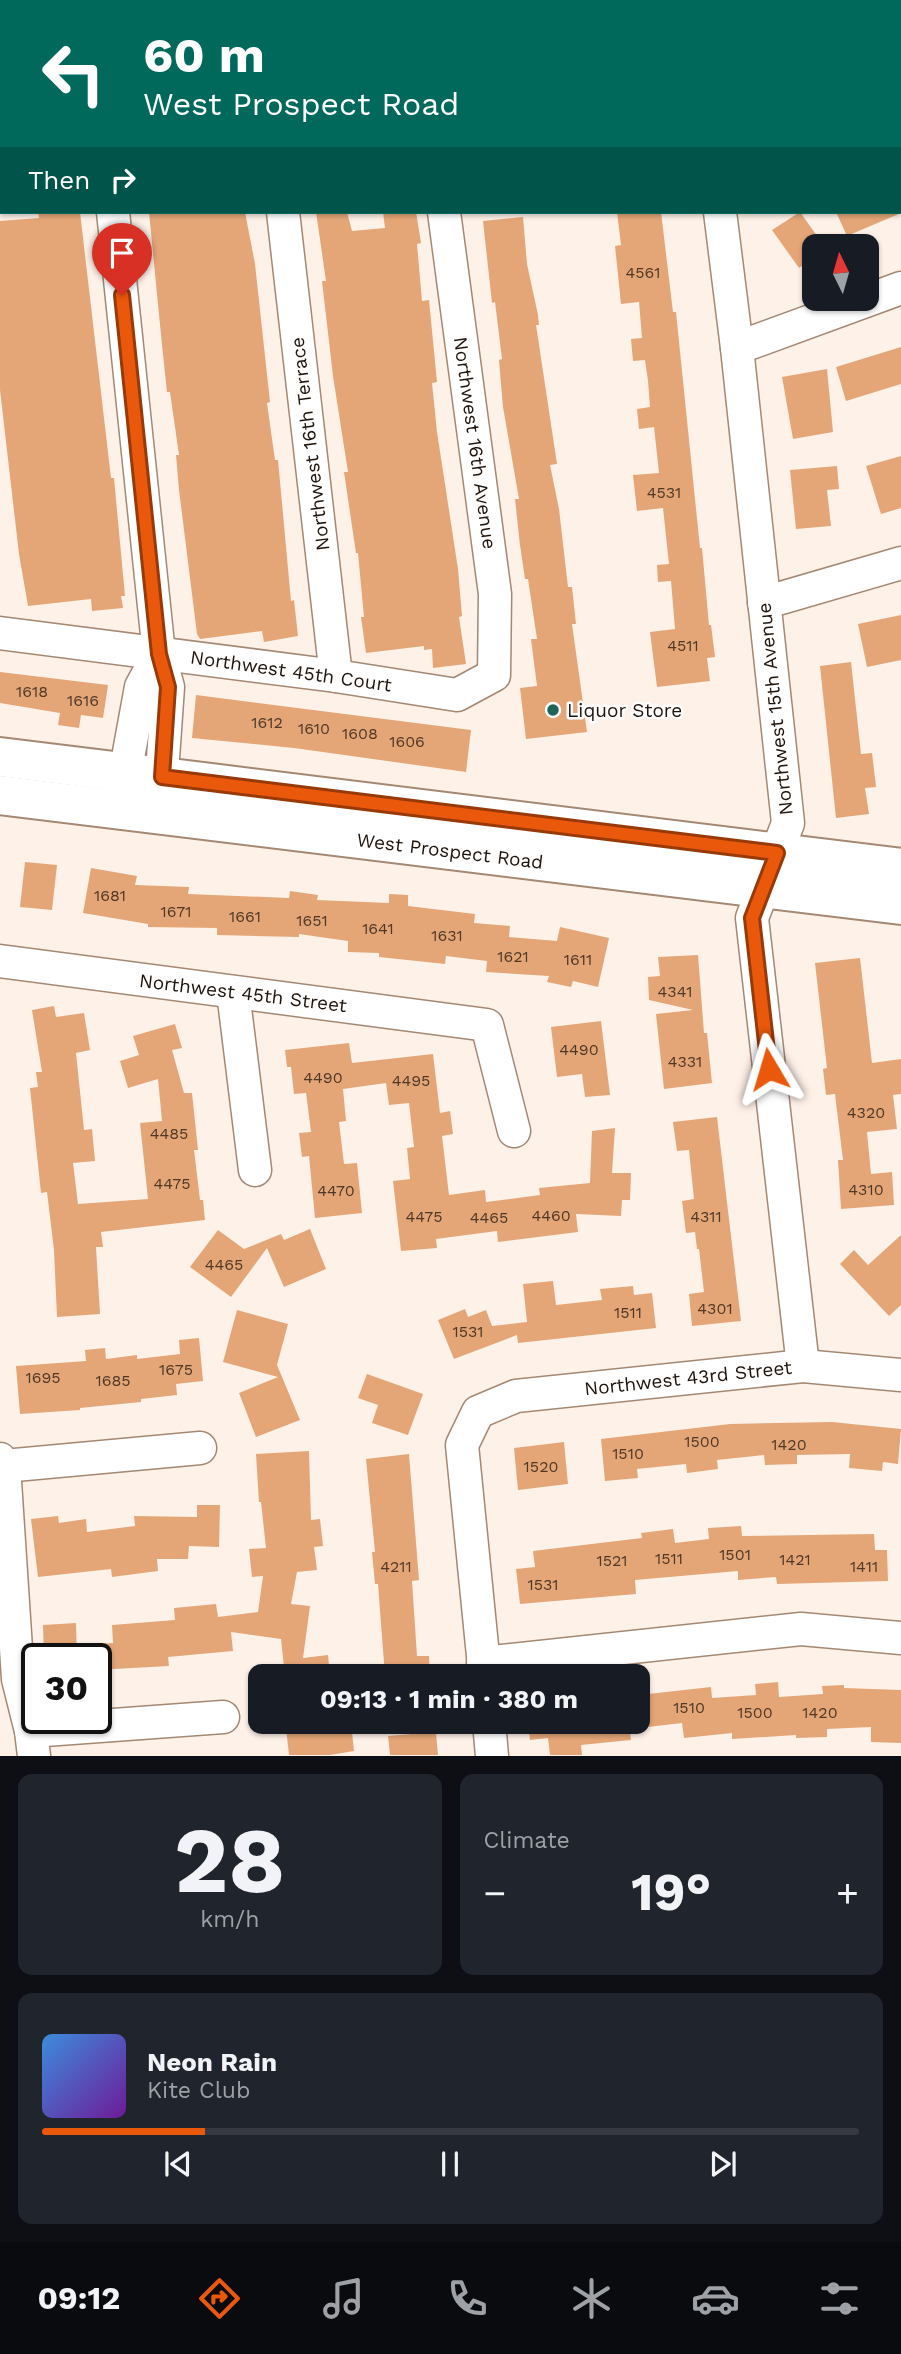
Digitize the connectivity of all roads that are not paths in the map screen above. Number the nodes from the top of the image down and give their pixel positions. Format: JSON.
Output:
{"nodes":[{"id":1,"x":113,"y":214,"type":"edge"},
{"id":2,"x":283,"y":214,"type":"edge"},
{"id":3,"x":444,"y":214,"type":"edge"},
{"id":4,"x":720,"y":214,"type":"edge"},
{"id":5,"x":901,"y":288,"type":"edge"},
{"id":6,"x":737,"y":348,"type":"junction"},
{"id":7,"x":901,"y":563,"type":"edge"},
{"id":8,"x":764,"y":603,"type":"junction"},
{"id":9,"x":0,"y":633,"type":"edge"},
{"id":10,"x":159,"y":654,"type":"junction"},
{"id":11,"x":494,"y":675,"type":"joint"},
{"id":12,"x":336,"y":676,"type":"junction"},
{"id":13,"x":3,"y":758,"type":"edge"},
{"id":14,"x":144,"y":775,"type":"junction"},
{"id":15,"x":0,"y":795,"type":"edge"},
{"id":16,"x":118,"y":810,"type":"junction"},
{"id":17,"x":159,"y":815,"type":"junction"},
{"id":18,"x":777,"y":853,"type":"junction"},
{"id":19,"x":901,"y":868,"type":"edge"},
{"id":20,"x":763,"y":888,"type":"junction"},
{"id":21,"x":901,"y":905,"type":"edge"},
{"id":22,"x":0,"y":961,"type":"edge"},
{"id":23,"x":233,"y":992,"type":"junction"},
{"id":24,"x":514,"y":1131,"type":"dead end"},
{"id":25,"x":255,"y":1170,"type":"dead end"},
{"id":26,"x":803,"y":1366,"type":"junction"},
{"id":27,"x":901,"y":1375,"type":"edge"},
{"id":28,"x":200,"y":1448,"type":"dead end"},
{"id":29,"x":2,"y":1463,"type":"edge"},
{"id":30,"x":901,"y":1638,"type":"edge"},
{"id":31,"x":483,"y":1664,"type":"edge"},
{"id":32,"x":530,"y":1664,"type":"edge"},
{"id":33,"x":9,"y":1680,"type":"edge"},
{"id":34,"x":223,"y":1717,"type":"dead end"},
{"id":35,"x":490,"y":1734,"type":"edge"},
{"id":36,"x":32,"y":1743,"type":"edge"},
{"id":37,"x":492,"y":1755,"type":"edge"}],
"edges":[{"from":1,"to":10,"type":"street"},
{"from":2,"to":12,"type":"street","name":"Northwest 16th Terrace"},
{"from":3,"to":11,"type":"street","name":"Northwest 16th Avenue"},
{"from":4,"to":6,"type":"street","name":"Northwest 15th Avenue"},
{"from":5,"to":6,"type":"street"},
{"from":6,"to":8,"type":"street","name":"Northwest 15th Avenue"},
{"from":7,"to":8,"type":"street"},
{"from":8,"to":18,"type":"street","name":"Northwest 15th Avenue"},
{"from":9,"to":10,"type":"street","name":"Northwest 45th Court"},
{"from":10,"to":12,"type":"street","name":"Northwest 45th Court"},
{"from":10,"to":14,"type":"street"},
{"from":11,"to":12,"type":"street","name":"Northwest 45th Court"},
{"from":13,"to":14,"type":"main road","name":"West Prospect Road"},
{"from":13,"to":15,"type":"street"},
{"from":14,"to":16,"type":"street"},
{"from":14,"to":17,"type":"street"},
{"from":14,"to":18,"type":"main road","name":"West Prospect Road"},
{"from":15,"to":16,"type":"main road","name":"West Prospect Road"},
{"from":16,"to":17,"type":"main road","name":"West Prospect Road"},
{"from":17,"to":20,"type":"main road","name":"West Prospect Road"},
{"from":18,"to":19,"type":"main road","name":"West Prospect Road"},
{"from":18,"to":20,"type":"street","name":"Northwest 15th Avenue"},
{"from":20,"to":21,"type":"main road","name":"West Prospect Road"},
{"from":20,"to":26,"type":"street","name":"Northwest 15th Avenue"},
{"from":22,"to":23,"type":"street","name":"Northwest 45th Street"},
{"from":23,"to":24,"type":"street","name":"Northwest 45th Street"},
{"from":23,"to":25,"type":"street"},
{"from":26,"to":27,"type":"street","name":"Northwest 43rd Street"},
{"from":26,"to":31,"type":"street","name":"Northwest 43rd Street"},
{"from":28,"to":29,"type":"street"},
{"from":29,"to":33,"type":"street"},
{"from":30,"to":32,"type":"street"},
{"from":33,"to":36,"type":"street"},
{"from":34,"to":36,"type":"street"},
{"from":35,"to":37,"type":"street"}]}
